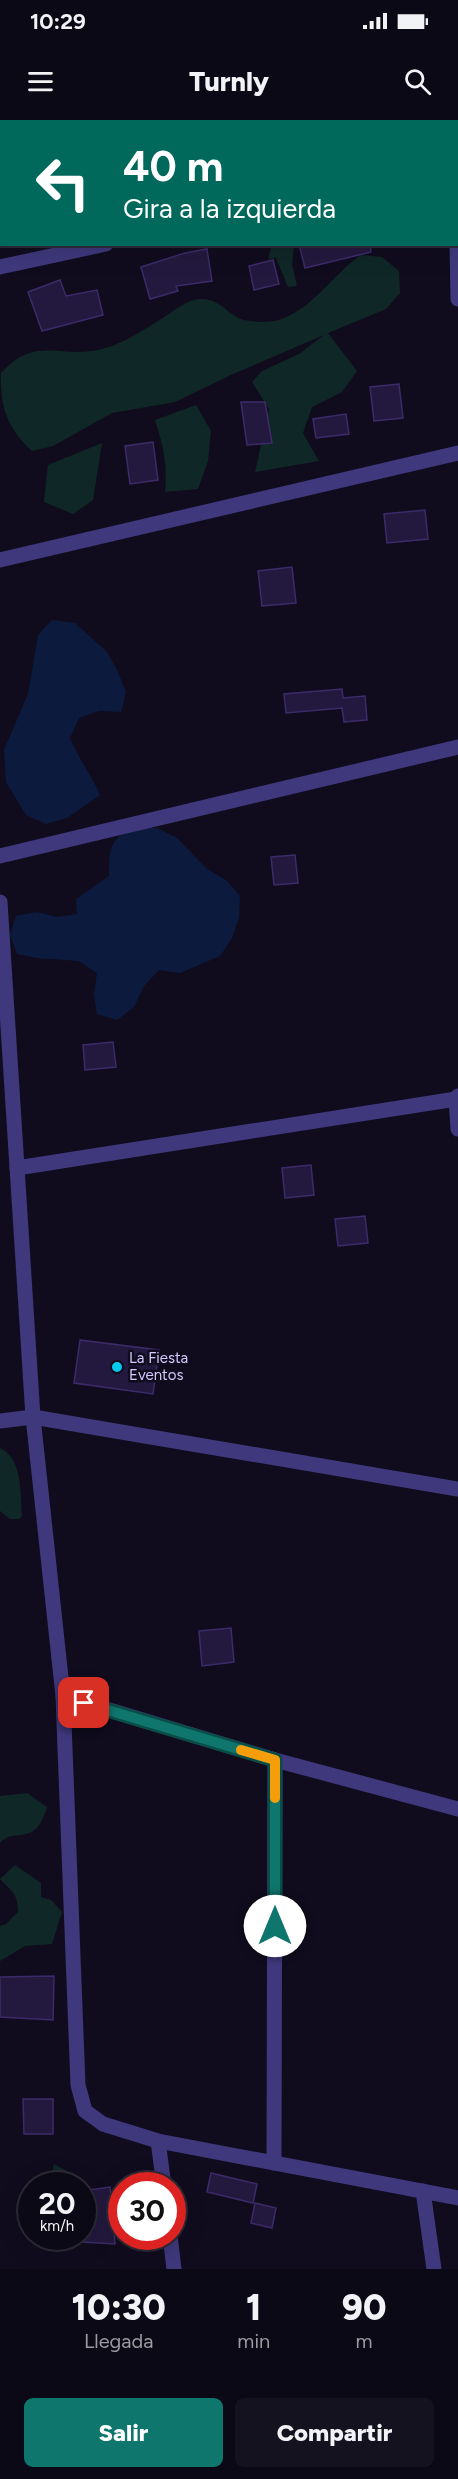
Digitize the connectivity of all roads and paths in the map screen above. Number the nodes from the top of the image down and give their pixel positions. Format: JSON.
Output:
{"nodes":[{"id":1,"x":97,"y":246,"type":"edge"},
{"id":2,"x":457,"y":246,"type":"edge"},
{"id":3,"x":0,"y":267,"type":"edge"},
{"id":4,"x":458,"y":299,"type":"edge"},
{"id":5,"x":458,"y":453,"type":"edge"},
{"id":6,"x":0,"y":560,"type":"edge"},
{"id":7,"x":458,"y":747,"type":"edge"},
{"id":8,"x":0,"y":856,"type":"edge"},
{"id":9,"x":0,"y":902,"type":"edge"},
{"id":10,"x":5,"y":1062,"type":"edge"},
{"id":11,"x":457,"y":1097,"type":"edge"},
{"id":12,"x":458,"y":1129,"type":"edge"},
{"id":13,"x":16,"y":1168,"type":"junction"},
{"id":14,"x":33,"y":1417,"type":"junction"},
{"id":15,"x":0,"y":1421,"type":"edge"},
{"id":16,"x":458,"y":1489,"type":"edge"},
{"id":17,"x":63,"y":1696,"type":"junction"},
{"id":18,"x":275,"y":1760,"type":"junction"},
{"id":19,"x":458,"y":1809,"type":"edge"},
{"id":20,"x":158,"y":2141,"type":"junction"},
{"id":21,"x":274,"y":2163,"type":"junction"},
{"id":22,"x":162,"y":2172,"type":"edge"},
{"id":23,"x":423,"y":2191,"type":"junction"},
{"id":24,"x":458,"y":2198,"type":"edge"},
{"id":25,"x":172,"y":2250,"type":"edge"},
{"id":26,"x":174,"y":2269,"type":"edge"},
{"id":27,"x":435,"y":2269,"type":"edge"}],
"edges":[{"from":1,"to":3,"type":"street"},
{"from":2,"to":4,"type":"street"},
{"from":5,"to":6,"type":"street"},
{"from":7,"to":8,"type":"street"},
{"from":9,"to":10,"type":"street"},
{"from":10,"to":13,"type":"street"},
{"from":11,"to":12,"type":"street"},
{"from":11,"to":13,"type":"street"},
{"from":13,"to":14,"type":"street"},
{"from":14,"to":15,"type":"street"},
{"from":14,"to":16,"type":"street"},
{"from":14,"to":17,"type":"street"},
{"from":17,"to":18,"type":"street"},
{"from":17,"to":20,"type":"street"},
{"from":18,"to":19,"type":"street"},
{"from":18,"to":21,"type":"street"},
{"from":20,"to":21,"type":"street"},
{"from":20,"to":22,"type":"street"},
{"from":21,"to":23,"type":"street"},
{"from":23,"to":24,"type":"street"},
{"from":23,"to":27,"type":"street"},
{"from":25,"to":26,"type":"street"}]}
